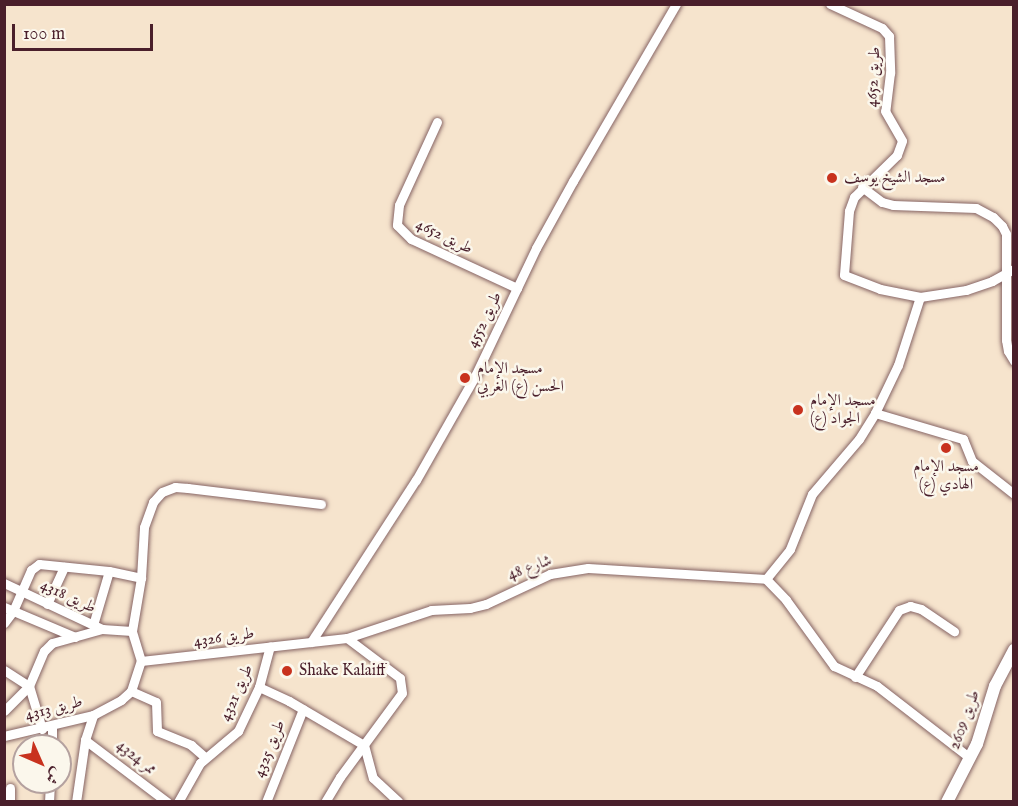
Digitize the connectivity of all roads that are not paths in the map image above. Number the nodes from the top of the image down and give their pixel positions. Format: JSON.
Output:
{"nodes":[{"id":1,"x":676,"y":4,"type":"edge"},
{"id":2,"x":830,"y":4,"type":"edge"},
{"id":3,"x":437,"y":122,"type":"dead end"},
{"id":4,"x":862,"y":187,"type":"junction"},
{"id":5,"x":1010,"y":270,"type":"edge"},
{"id":6,"x":517,"y":288,"type":"junction"},
{"id":7,"x":920,"y":297,"type":"junction"},
{"id":8,"x":1014,"y":361,"type":"edge"},
{"id":9,"x":875,"y":413,"type":"junction"},
{"id":10,"x":1014,"y":494,"type":"edge"},
{"id":11,"x":321,"y":504,"type":"dead end"},
{"id":12,"x":64,"y":567,"type":"junction"},
{"id":13,"x":109,"y":571,"type":"junction"},
{"id":14,"x":141,"y":578,"type":"junction"},
{"id":15,"x":766,"y":579,"type":"junction"},
{"id":16,"x":4,"y":583,"type":"edge"},
{"id":17,"x":22,"y":592,"type":"junction"},
{"id":18,"x":47,"y":604,"type":"junction"},
{"id":19,"x":9,"y":609,"type":"edge"},
{"id":20,"x":4,"y":622,"type":"edge"},
{"id":21,"x":93,"y":625,"type":"junction"},
{"id":22,"x":102,"y":629,"type":"junction"},
{"id":23,"x":132,"y":631,"type":"junction"},
{"id":24,"x":954,"y":632,"type":"dead end"},
{"id":25,"x":75,"y":637,"type":"junction"},
{"id":26,"x":347,"y":638,"type":"junction"},
{"id":27,"x":311,"y":642,"type":"junction"},
{"id":28,"x":270,"y":646,"type":"junction"},
{"id":29,"x":1014,"y":650,"type":"edge"},
{"id":30,"x":141,"y":661,"type":"junction"},
{"id":31,"x":4,"y":670,"type":"edge"},
{"id":32,"x":855,"y":677,"type":"junction"},
{"id":33,"x":28,"y":686,"type":"junction"},
{"id":34,"x":259,"y":687,"type":"junction"},
{"id":35,"x":131,"y":690,"type":"junction"},
{"id":36,"x":303,"y":709,"type":"junction"},
{"id":37,"x":4,"y":711,"type":"edge"},
{"id":38,"x":93,"y":715,"type":"junction"},
{"id":39,"x":52,"y":726,"type":"junction"},
{"id":40,"x":42,"y":729,"type":"junction"},
{"id":41,"x":52,"y":734,"type":"edge"},
{"id":42,"x":5,"y":736,"type":"edge"},
{"id":43,"x":86,"y":740,"type":"junction"},
{"id":44,"x":364,"y":745,"type":"junction"},
{"id":45,"x":969,"y":757,"type":"junction"},
{"id":46,"x":205,"y":758,"type":"junction"},
{"id":47,"x":10,"y":788,"type":"dead end"},
{"id":48,"x":10,"y":801,"type":"edge"},
{"id":49,"x":76,"y":801,"type":"edge"},
{"id":50,"x":166,"y":801,"type":"edge"},
{"id":51,"x":178,"y":801,"type":"edge"},
{"id":52,"x":266,"y":801,"type":"edge"},
{"id":53,"x":325,"y":801,"type":"edge"},
{"id":54,"x":399,"y":801,"type":"edge"},
{"id":55,"x":947,"y":801,"type":"edge"}],
"edges":[{"from":1,"to":6,"type":"street","name":"طريق 4552"},
{"from":2,"to":4,"type":"street","name":"طريق 4652"},
{"from":3,"to":6,"type":"street","name":"طريق 4652"},
{"from":4,"to":5,"type":"street"},
{"from":4,"to":7,"type":"street"},
{"from":5,"to":7,"type":"street"},
{"from":5,"to":8,"type":"street"},
{"from":6,"to":27,"type":"street","name":"طريق 4552"},
{"from":7,"to":9,"type":"street"},
{"from":9,"to":10,"type":"street"},
{"from":9,"to":15,"type":"street"},
{"from":11,"to":14,"type":"street"},
{"from":12,"to":13,"type":"street"},
{"from":12,"to":17,"type":"street","name":"طريق 4318"},
{"from":12,"to":18,"type":"street"},
{"from":13,"to":14,"type":"street"},
{"from":13,"to":21,"type":"street"},
{"from":14,"to":23,"type":"street"},
{"from":15,"to":26,"type":"street","name":"شارع 48"},
{"from":15,"to":32,"type":"street"},
{"from":16,"to":17,"type":"street","name":"طريق 4318"},
{"from":17,"to":18,"type":"street","name":"طريق 4318"},
{"from":17,"to":19,"type":"street","name":"طريق 4318"},
{"from":18,"to":21,"type":"street","name":"طريق 4318"},
{"from":19,"to":20,"type":"street","name":"طريق 4318"},
{"from":19,"to":25,"type":"street","name":"طريق 4318"},
{"from":21,"to":22,"type":"street","name":"طريق 4318"},
{"from":22,"to":23,"type":"street"},
{"from":22,"to":25,"type":"street"},
{"from":23,"to":30,"type":"street"},
{"from":24,"to":32,"type":"street"},
{"from":25,"to":33,"type":"street"},
{"from":26,"to":27,"type":"street","name":"شارع 48"},
{"from":26,"to":44,"type":"street"},
{"from":27,"to":28,"type":"street","name":"طريق 4326"},
{"from":28,"to":30,"type":"street","name":"طريق 4326"},
{"from":28,"to":34,"type":"street","name":"طريق 4321"},
{"from":29,"to":45,"type":"street","name":"طريق 2609"},
{"from":30,"to":35,"type":"street"},
{"from":31,"to":33,"type":"street"},
{"from":32,"to":45,"type":"street"},
{"from":33,"to":37,"type":"street"},
{"from":33,"to":40,"type":"street"},
{"from":34,"to":36,"type":"street","name":"طريق 4325"},
{"from":34,"to":46,"type":"street","name":"طريق 4321"},
{"from":35,"to":38,"type":"street","name":"طريق 4313"},
{"from":35,"to":46,"type":"street"},
{"from":36,"to":44,"type":"street","name":"طريق 4325"},
{"from":36,"to":52,"type":"street","name":"طريق 4325"},
{"from":38,"to":39,"type":"street","name":"طريق 4313"},
{"from":38,"to":43,"type":"street"},
{"from":39,"to":40,"type":"street","name":"طريق 4313"},
{"from":39,"to":41,"type":"street"},
{"from":40,"to":42,"type":"street","name":"طريق 4313"},
{"from":43,"to":49,"type":"street"},
{"from":43,"to":50,"type":"street","name":"ممر 4324"},
{"from":44,"to":53,"type":"street"},
{"from":44,"to":54,"type":"street"},
{"from":45,"to":55,"type":"street","name":"طريق 2609"},
{"from":46,"to":51,"type":"street","name":"طريق 4321"},
{"from":47,"to":48,"type":"street"}]}
